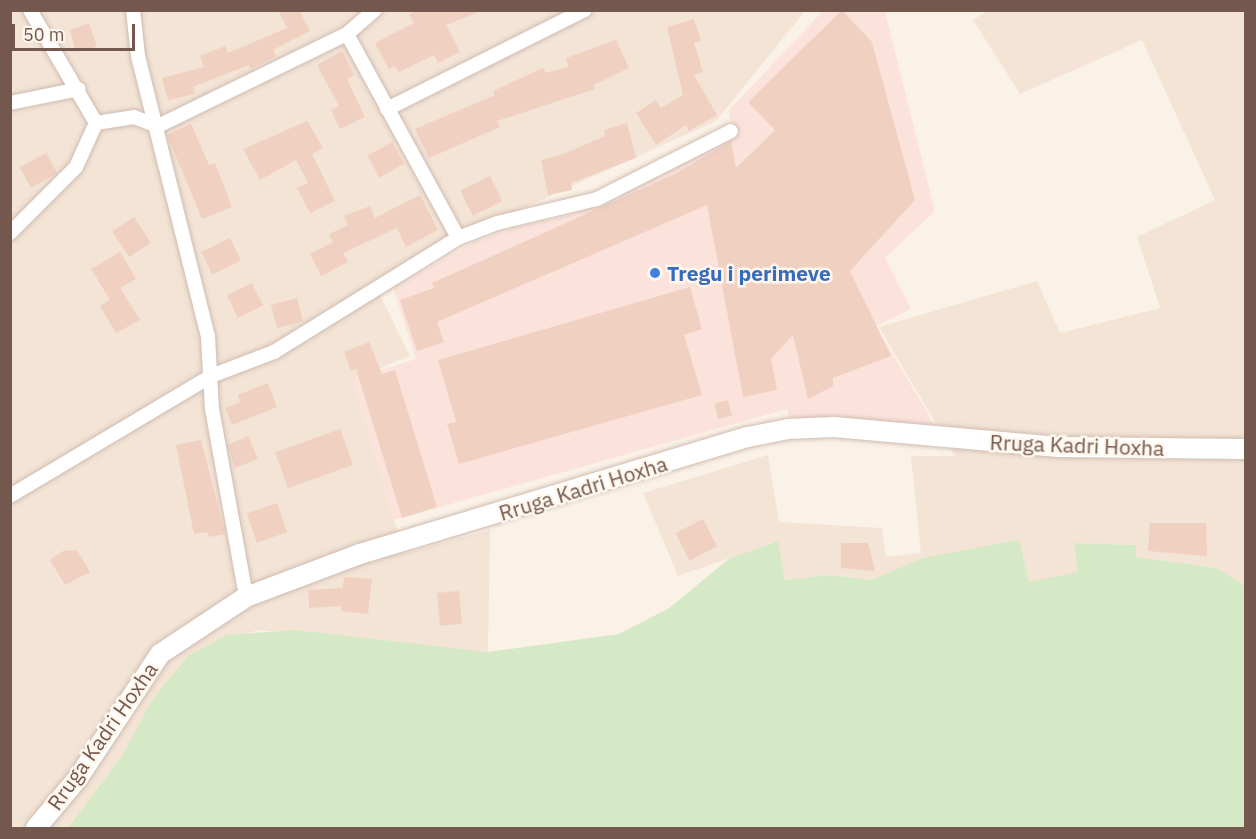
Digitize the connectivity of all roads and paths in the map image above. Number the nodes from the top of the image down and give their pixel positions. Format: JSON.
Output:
{"nodes":[{"id":1,"x":30,"y":10,"type":"edge"},
{"id":2,"x":133,"y":10,"type":"edge"},
{"id":3,"x":375,"y":10,"type":"edge"},
{"id":4,"x":585,"y":10,"type":"edge"},
{"id":5,"x":347,"y":34,"type":"junction"},
{"id":6,"x":79,"y":89,"type":"junction"},
{"id":7,"x":10,"y":103,"type":"edge"},
{"id":8,"x":387,"y":109,"type":"junction"},
{"id":9,"x":96,"y":123,"type":"junction"},
{"id":10,"x":158,"y":126,"type":"junction"},
{"id":11,"x":731,"y":132,"type":"dead end"},
{"id":12,"x":10,"y":233,"type":"edge"},
{"id":13,"x":458,"y":238,"type":"junction"},
{"id":14,"x":211,"y":376,"type":"junction"},
{"id":15,"x":1245,"y":449,"type":"edge"},
{"id":16,"x":10,"y":496,"type":"edge"},
{"id":17,"x":246,"y":597,"type":"junction"},
{"id":18,"x":36,"y":828,"type":"edge"}],
"edges":[{"from":1,"to":6,"type":"street"},
{"from":2,"to":10,"type":"street"},
{"from":3,"to":5,"type":"street"},
{"from":4,"to":8,"type":"street"},
{"from":5,"to":8,"type":"street"},
{"from":5,"to":10,"type":"street"},
{"from":6,"to":7,"type":"street"},
{"from":6,"to":9,"type":"street"},
{"from":8,"to":13,"type":"street"},
{"from":9,"to":10,"type":"street"},
{"from":9,"to":12,"type":"street"},
{"from":10,"to":14,"type":"street"},
{"from":11,"to":13,"type":"street"},
{"from":13,"to":14,"type":"street"},
{"from":14,"to":16,"type":"street"},
{"from":14,"to":17,"type":"street"},
{"from":15,"to":17,"type":"main road","name":"Rruga Kadri Hoxha"},
{"from":17,"to":18,"type":"main road","name":"Rruga Kadri Hoxha"}]}
